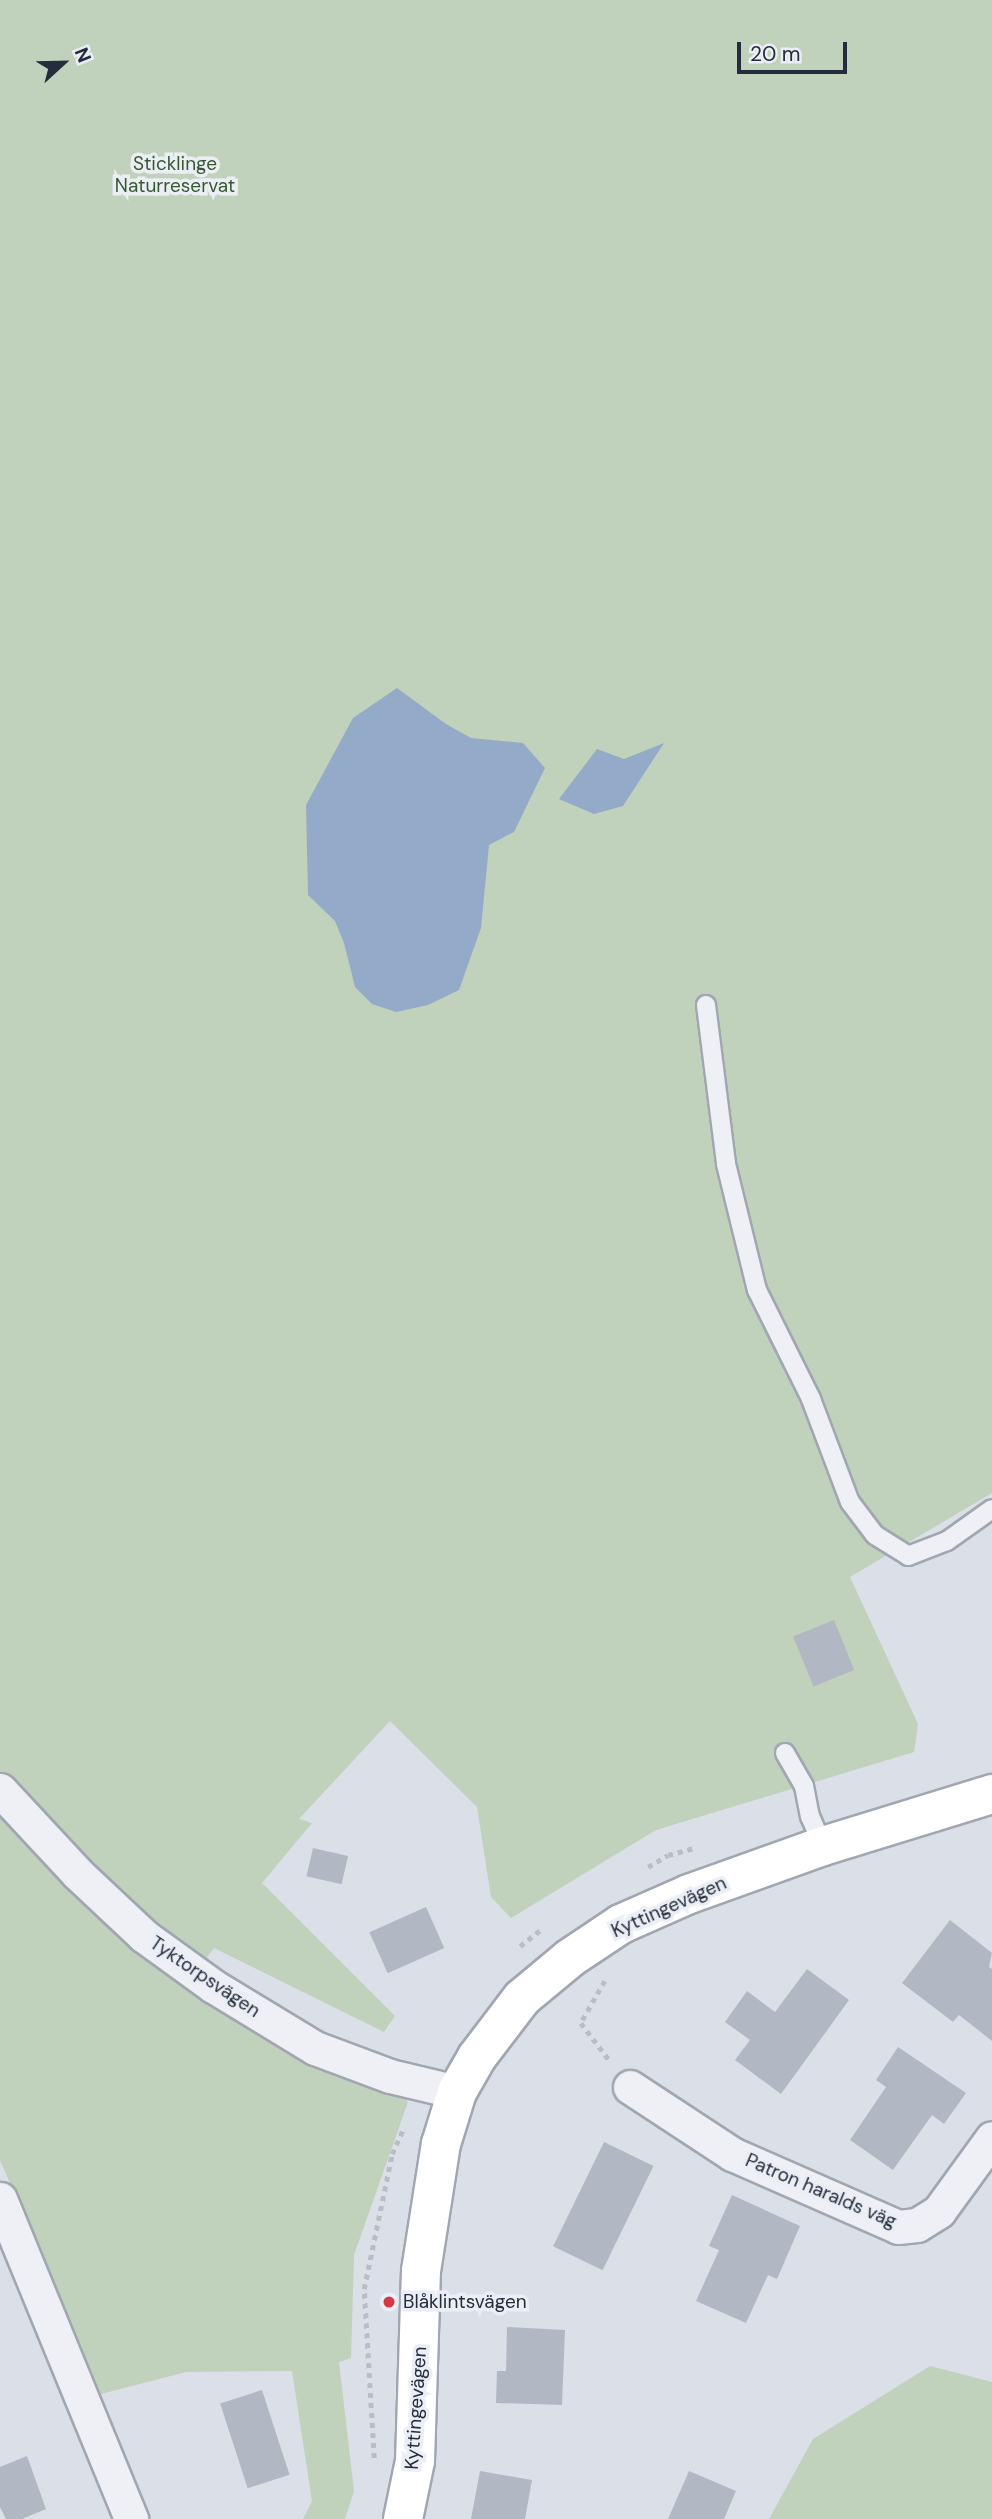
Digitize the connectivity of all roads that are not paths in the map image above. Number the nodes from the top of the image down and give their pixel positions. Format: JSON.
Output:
{"nodes":[{"id":1,"x":706,"y":1005,"type":"dead end"},
{"id":2,"x":992,"y":1509,"type":"edge"},
{"id":3,"x":785,"y":1753,"type":"dead end"},
{"id":4,"x":0,"y":1790,"type":"edge"},
{"id":5,"x":992,"y":1794,"type":"edge"},
{"id":6,"x":823,"y":1846,"type":"junction"},
{"id":7,"x":630,"y":2087,"type":"road end"},
{"id":8,"x":440,"y":2088,"type":"junction"},
{"id":9,"x":992,"y":2138,"type":"edge"},
{"id":10,"x":0,"y":2199,"type":"edge"},
{"id":11,"x":131,"y":2519,"type":"edge"},
{"id":12,"x":403,"y":2519,"type":"edge"}],
"edges":[{"from":1,"to":2,"type":"lane"},
{"from":3,"to":6,"type":"lane"},
{"from":4,"to":8,"type":"street","name":"Tyktorpsvägen"},
{"from":5,"to":6,"type":"street","name":"Kyttingevägen"},
{"from":6,"to":8,"type":"street","name":"Kyttingevägen"},
{"from":7,"to":9,"type":"street","name":"Patron haralds väg"},
{"from":8,"to":12,"type":"street","name":"Kyttingevägen"},
{"from":10,"to":11,"type":"street"}]}
